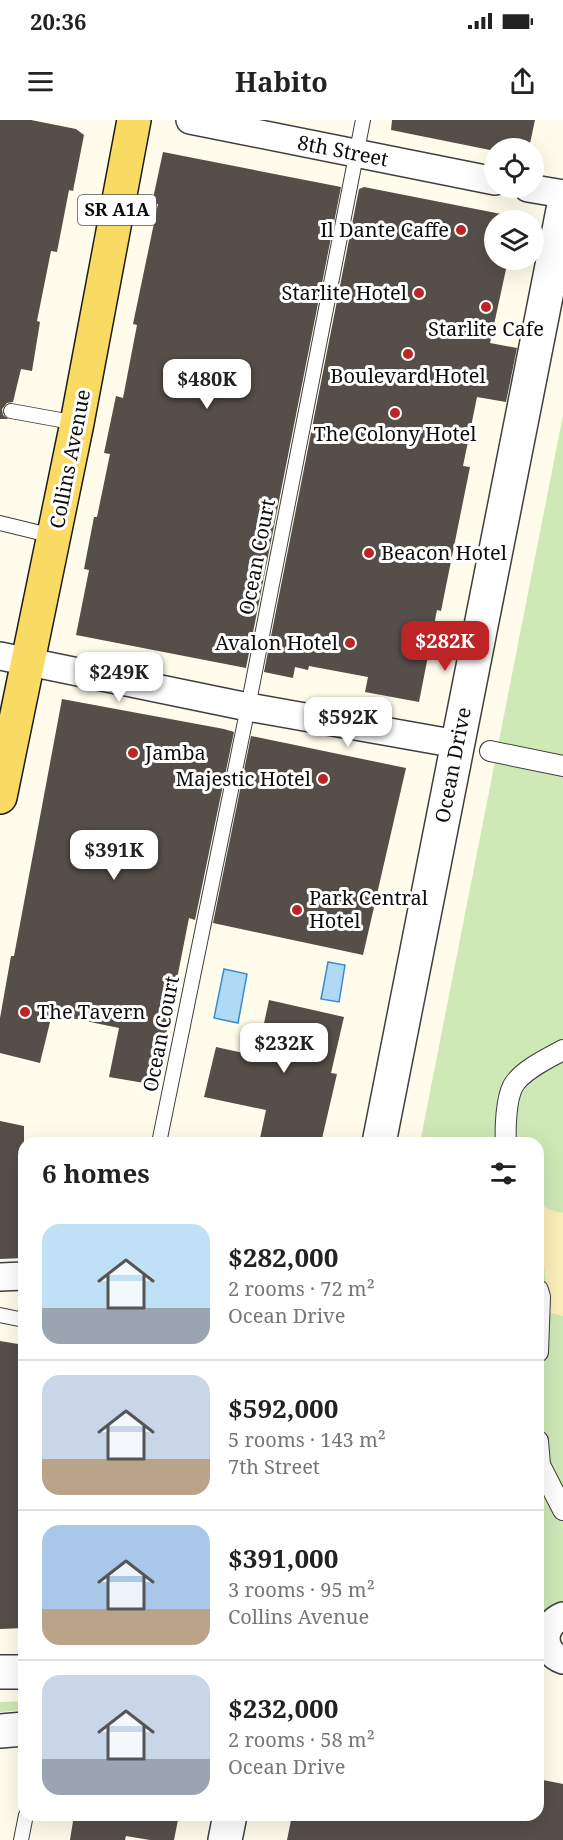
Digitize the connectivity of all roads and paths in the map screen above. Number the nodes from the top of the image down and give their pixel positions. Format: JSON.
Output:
{"nodes":[{"id":1,"x":134,"y":120,"type":"edge"},
{"id":2,"x":190,"y":120,"type":"edge"},
{"id":3,"x":363,"y":120,"type":"edge"},
{"id":4,"x":356,"y":153,"type":"junction"},
{"id":5,"x":484,"y":179,"type":"edge"},
{"id":6,"x":544,"y":191,"type":"edge"},
{"id":7,"x":563,"y":194,"type":"edge"},
{"id":8,"x":563,"y":210,"type":"edge"},
{"id":9,"x":12,"y":411,"type":"dead end"},
{"id":10,"x":77,"y":423,"type":"junction"},
{"id":11,"x":0,"y":523,"type":"edge"},
{"id":12,"x":54,"y":536,"type":"junction"},
{"id":13,"x":14,"y":659,"type":"edge"},
{"id":14,"x":248,"y":706,"type":"junction"},
{"id":15,"x":457,"y":744,"type":"junction"},
{"id":16,"x":490,"y":751,"type":"dead end"},
{"id":17,"x":563,"y":766,"type":"edge"},
{"id":18,"x":0,"y":797,"type":"edge"},
{"id":19,"x":563,"y":1049,"type":"edge"},
{"id":20,"x":160,"y":1137,"type":"edge"},
{"id":21,"x":380,"y":1137,"type":"edge"},
{"id":22,"x":505,"y":1137,"type":"edge"},
{"id":23,"x":18,"y":1276,"type":"edge"},
{"id":24,"x":0,"y":1277,"type":"edge"},
{"id":25,"x":0,"y":1315,"type":"edge"},
{"id":26,"x":18,"y":1319,"type":"edge"},
{"id":27,"x":544,"y":1477,"type":"edge"},
{"id":28,"x":563,"y":1510,"type":"edge"},
{"id":29,"x":563,"y":1616,"type":"edge"},
{"id":30,"x":551,"y":1657,"type":"edge"},
{"id":31,"x":0,"y":1672,"type":"edge"},
{"id":32,"x":18,"y":1672,"type":"edge"},
{"id":33,"x":18,"y":1730,"type":"edge"},
{"id":34,"x":0,"y":1731,"type":"edge"},
{"id":35,"x":25,"y":1821,"type":"edge"},
{"id":36,"x":229,"y":1821,"type":"edge"},
{"id":37,"x":21,"y":1840,"type":"edge"},
{"id":38,"x":225,"y":1840,"type":"edge"}],
"edges":[{"from":1,"to":10,"type":"main road","name":"Collins Avenue","number":"SR A1A"},
{"from":2,"to":4,"type":"street","name":"8th Street"},
{"from":3,"to":4,"type":"lane","name":"Ocean Court"},
{"from":4,"to":5,"type":"street","name":"8th Street"},
{"from":4,"to":14,"type":"lane","name":"Ocean Court"},
{"from":6,"to":7,"type":"street"},
{"from":8,"to":15,"type":"street","name":"Ocean Drive"},
{"from":9,"to":10,"type":"lane"},
{"from":10,"to":12,"type":"main road","name":"Collins Avenue","number":"SR A1A"},
{"from":11,"to":12,"type":"lane"},
{"from":12,"to":13,"type":"main road","name":"Collins Avenue","number":"SR A1A"},
{"from":13,"to":14,"type":"street"},
{"from":13,"to":18,"type":"main road","name":"Collins Avenue","number":"SR A1A"},
{"from":14,"to":15,"type":"street"},
{"from":14,"to":20,"type":"lane","name":"Ocean Court"},
{"from":15,"to":21,"type":"street","name":"Ocean Drive"},
{"from":16,"to":17,"type":"street"},
{"from":19,"to":22,"type":"street"},
{"from":23,"to":24,"type":"street"},
{"from":25,"to":26,"type":"lane"},
{"from":27,"to":28,"type":"street"},
{"from":29,"to":30,"type":"street"},
{"from":31,"to":32,"type":"street"},
{"from":33,"to":34,"type":"street"},
{"from":35,"to":37,"type":"lane"},
{"from":36,"to":38,"type":"street"}]}
